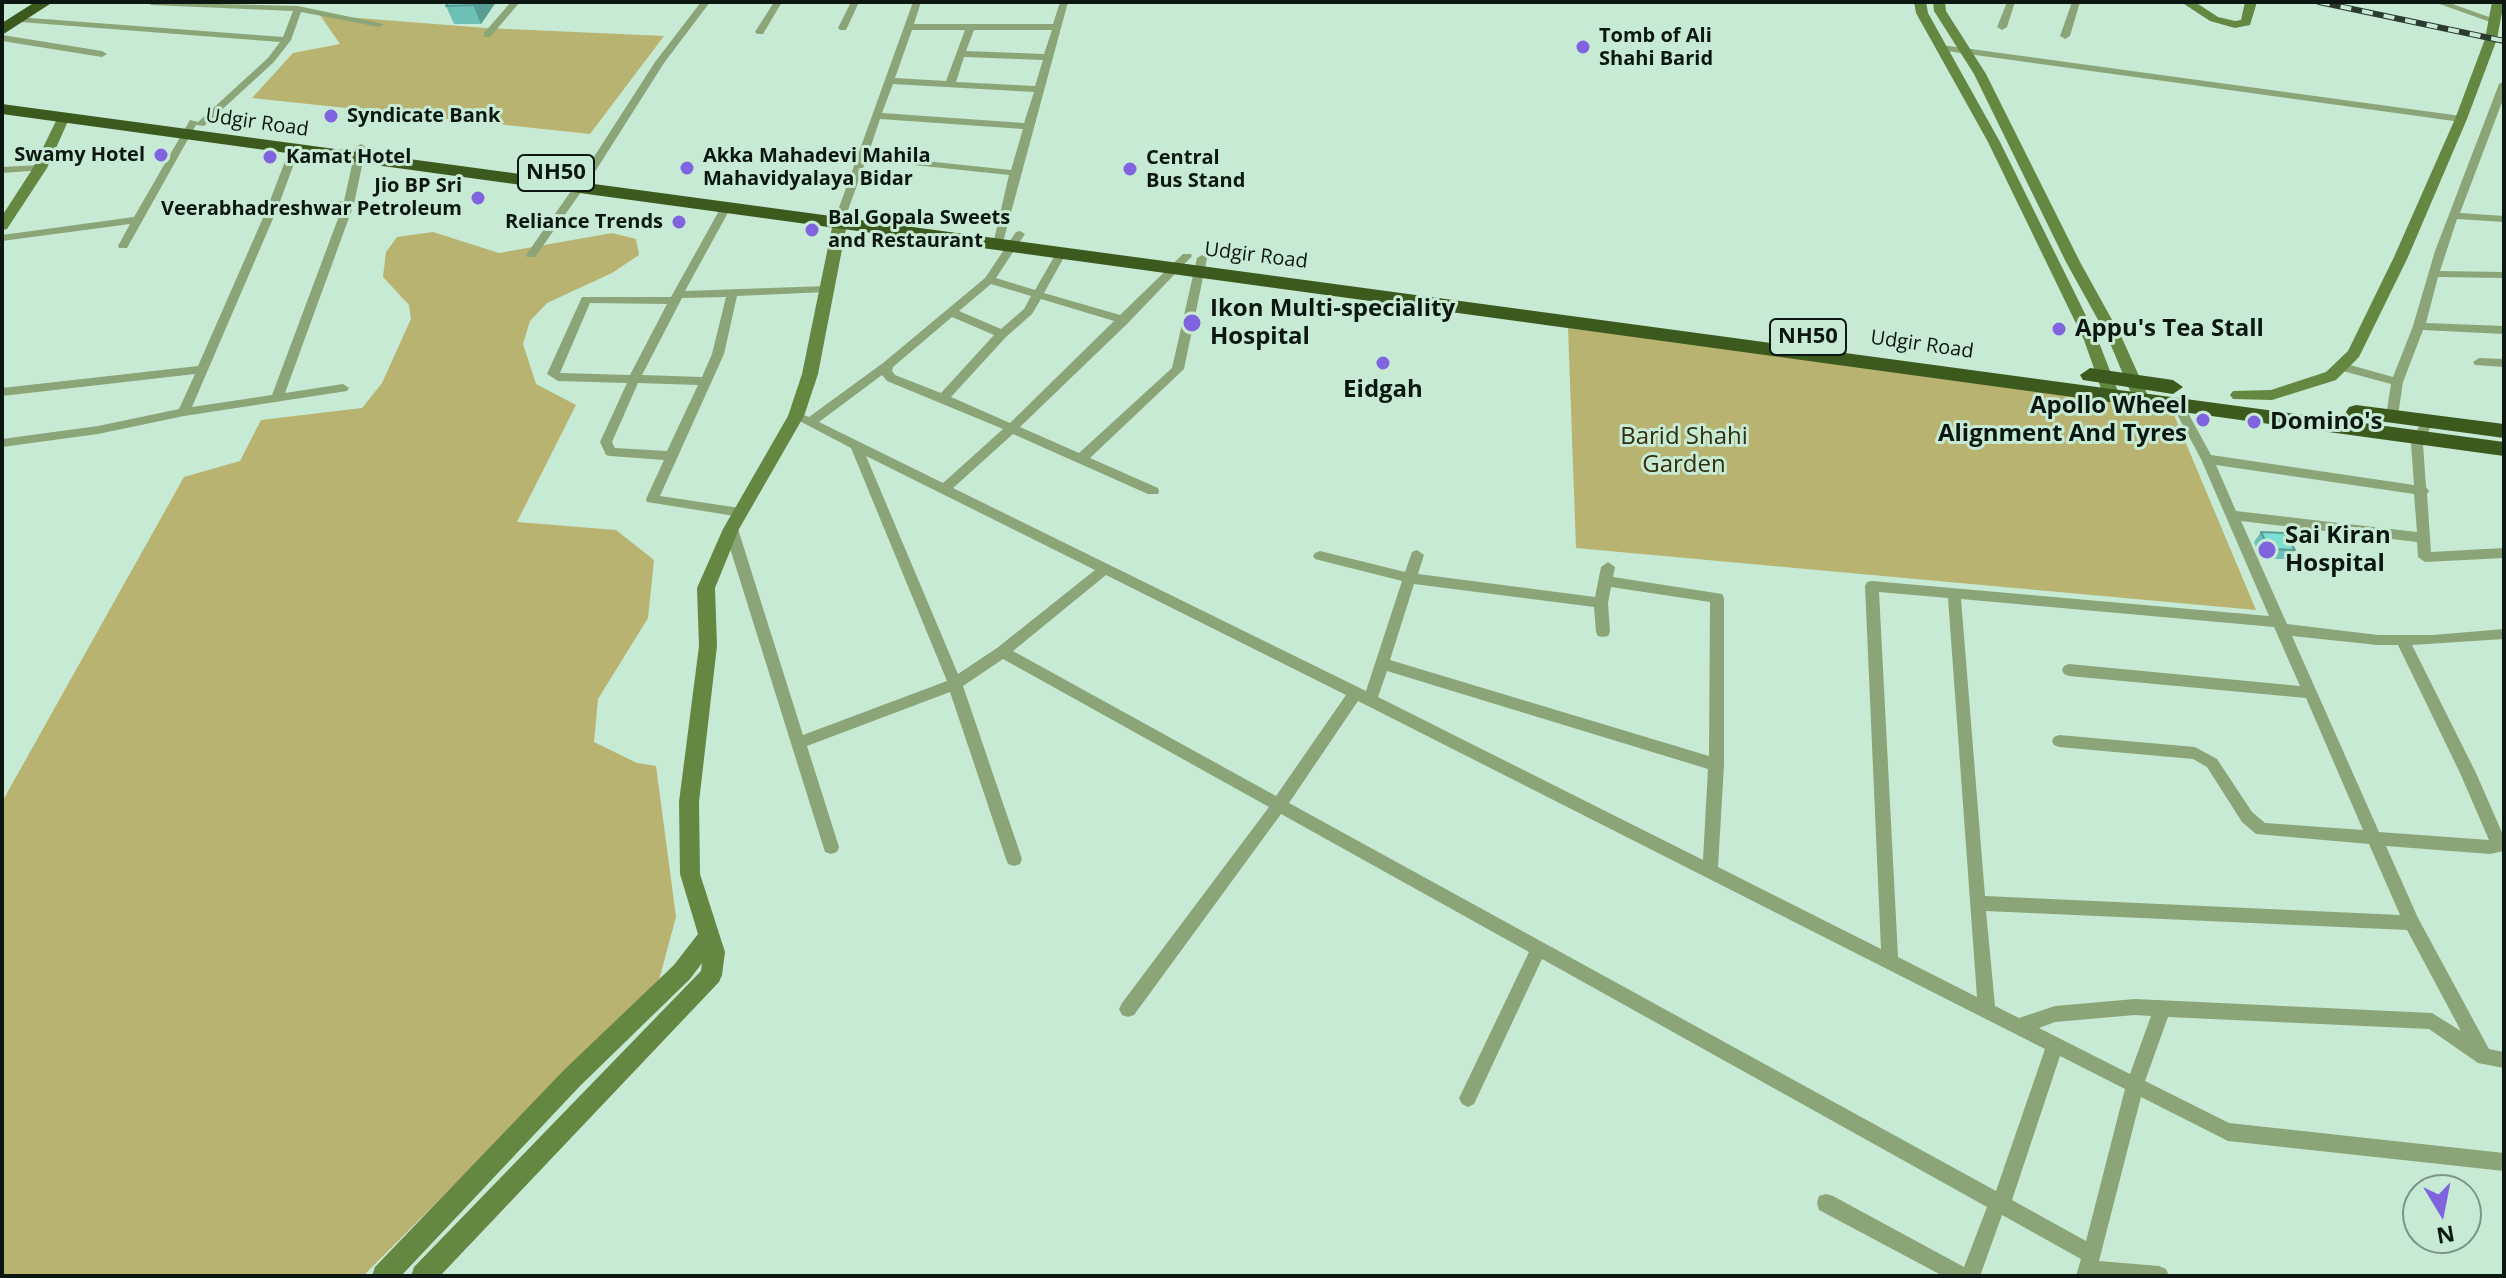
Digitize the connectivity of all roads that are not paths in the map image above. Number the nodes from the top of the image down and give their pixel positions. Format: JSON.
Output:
{"nodes":[{"id":1,"x":45,"y":2,"type":"edge"},
{"id":2,"x":151,"y":2,"type":"edge"},
{"id":3,"x":516,"y":2,"type":"edge"},
{"id":4,"x":706,"y":2,"type":"edge"},
{"id":5,"x":778,"y":2,"type":"edge"},
{"id":6,"x":855,"y":2,"type":"edge"},
{"id":7,"x":917,"y":2,"type":"edge"},
{"id":8,"x":1064,"y":2,"type":"edge"},
{"id":9,"x":1920,"y":2,"type":"edge"},
{"id":10,"x":1939,"y":2,"type":"edge"},
{"id":11,"x":2011,"y":2,"type":"edge"},
{"id":12,"x":2076,"y":2,"type":"edge"},
{"id":13,"x":2187,"y":2,"type":"edge"},
{"id":14,"x":2251,"y":2,"type":"edge"},
{"id":15,"x":2438,"y":2,"type":"edge"},
{"id":16,"x":2499,"y":3,"type":"edge"},
{"id":17,"x":2470,"y":7,"type":"edge"},
{"id":18,"x":298,"y":9,"type":"junction"},
{"id":19,"x":20,"y":19,"type":"junction"},
{"id":20,"x":2496,"y":21,"type":"junction"},
{"id":21,"x":379,"y":24,"type":"dead end"},
{"id":22,"x":908,"y":27,"type":"junction"},
{"id":23,"x":970,"y":27,"type":"junction"},
{"id":24,"x":1057,"y":27,"type":"junction"},
{"id":25,"x":2002,"y":27,"type":"dead end"},
{"id":26,"x":843,"y":28,"type":"dead end"},
{"id":27,"x":2,"y":30,"type":"edge"},
{"id":28,"x":760,"y":32,"type":"dead end"},
{"id":29,"x":487,"y":35,"type":"dead end"},
{"id":30,"x":2065,"y":36,"type":"dead end"},
{"id":31,"x":2,"y":38,"type":"edge"},
{"id":32,"x":286,"y":40,"type":"junction"},
{"id":33,"x":1942,"y":48,"type":"junction"},
{"id":34,"x":1964,"y":50,"type":"junction"},
{"id":35,"x":102,"y":54,"type":"dead end"},
{"id":36,"x":962,"y":54,"type":"junction"},
{"id":37,"x":1048,"y":57,"type":"junction"},
{"id":38,"x":889,"y":81,"type":"junction"},
{"id":39,"x":950,"y":84,"type":"junction"},
{"id":40,"x":2504,"y":84,"type":"edge"},
{"id":41,"x":1039,"y":89,"type":"junction"},
{"id":42,"x":2,"y":96,"type":"edge"},
{"id":43,"x":2,"y":109,"type":"edge"},
{"id":44,"x":2499,"y":110,"type":"edge"},
{"id":45,"x":877,"y":116,"type":"junction"},
{"id":46,"x":63,"y":119,"type":"junction"},
{"id":47,"x":2461,"y":119,"type":"junction"},
{"id":48,"x":1029,"y":126,"type":"junction"},
{"id":49,"x":193,"y":127,"type":"junction"},
{"id":50,"x":294,"y":150,"type":"junction"},
{"id":51,"x":359,"y":152,"type":"junction"},
{"id":52,"x":862,"y":157,"type":"junction"},
{"id":53,"x":40,"y":168,"type":"junction"},
{"id":54,"x":2,"y":170,"type":"edge"},
{"id":55,"x":1015,"y":173,"type":"junction"},
{"id":56,"x":582,"y":183,"type":"junction"},
{"id":57,"x":349,"y":204,"type":"junction"},
{"id":58,"x":725,"y":209,"type":"junction"},
{"id":59,"x":271,"y":211,"type":"junction"},
{"id":60,"x":2454,"y":216,"type":"junction"},
{"id":61,"x":842,"y":218,"type":"junction"},
{"id":62,"x":2504,"y":219,"type":"edge"},
{"id":63,"x":138,"y":220,"type":"junction"},
{"id":64,"x":2,"y":226,"type":"edge"},
{"id":65,"x":2,"y":238,"type":"edge"},
{"id":66,"x":1008,"y":239,"type":"junction"},
{"id":67,"x":123,"y":246,"type":"dead end"},
{"id":68,"x":1062,"y":252,"type":"junction"},
{"id":69,"x":531,"y":255,"type":"dead end"},
{"id":70,"x":1191,"y":263,"type":"junction"},
{"id":71,"x":2433,"y":274,"type":"junction"},
{"id":72,"x":2504,"y":275,"type":"edge"},
{"id":73,"x":989,"y":280,"type":"junction"},
{"id":74,"x":826,"y":289,"type":"junction"},
{"id":75,"x":1038,"y":292,"type":"junction"},
{"id":76,"x":732,"y":293,"type":"junction"},
{"id":77,"x":677,"y":298,"type":"junction"},
{"id":78,"x":950,"y":312,"type":"junction"},
{"id":79,"x":1124,"y":320,"type":"junction"},
{"id":80,"x":2419,"y":326,"type":"junction"},
{"id":81,"x":2504,"y":330,"type":"edge"},
{"id":82,"x":1002,"y":334,"type":"junction"},
{"id":83,"x":2479,"y":362,"type":"dead end"},
{"id":84,"x":2504,"y":363,"type":"edge"},
{"id":85,"x":887,"y":366,"type":"junction"},
{"id":86,"x":2343,"y":367,"type":"junction"},
{"id":87,"x":203,"y":369,"type":"junction"},
{"id":88,"x":635,"y":379,"type":"junction"},
{"id":89,"x":706,"y":381,"type":"junction"},
{"id":90,"x":2397,"y":382,"type":"junction"},
{"id":91,"x":2109,"y":385,"type":"junction"},
{"id":92,"x":343,"y":388,"type":"dead end"},
{"id":93,"x":2137,"y":389,"type":"junction"},
{"id":94,"x":2,"y":392,"type":"edge"},
{"id":95,"x":2238,"y":395,"type":"junction"},
{"id":96,"x":277,"y":398,"type":"junction"},
{"id":97,"x":943,"y":398,"type":"junction"},
{"id":98,"x":2177,"y":403,"type":"junction"},
{"id":99,"x":184,"y":412,"type":"junction"},
{"id":100,"x":2392,"y":416,"type":"junction"},
{"id":101,"x":803,"y":420,"type":"junction"},
{"id":102,"x":1012,"y":428,"type":"junction"},
{"id":103,"x":2423,"y":429,"type":"junction"},
{"id":104,"x":2504,"y":431,"type":"edge"},
{"id":105,"x":2,"y":443,"type":"edge"},
{"id":106,"x":856,"y":446,"type":"junction"},
{"id":107,"x":2504,"y":449,"type":"edge"},
{"id":108,"x":670,"y":456,"type":"junction"},
{"id":109,"x":1081,"y":459,"type":"junction"},
{"id":110,"x":2207,"y":459,"type":"junction"},
{"id":111,"x":944,"y":489,"type":"junction"},
{"id":112,"x":1153,"y":491,"type":"dead end"},
{"id":113,"x":2423,"y":491,"type":"junction"},
{"id":114,"x":741,"y":512,"type":"junction"},
{"id":115,"x":2232,"y":515,"type":"junction"},
{"id":116,"x":731,"y":529,"type":"junction"},
{"id":117,"x":2424,"y":538,"type":"junction"},
{"id":118,"x":2504,"y":553,"type":"edge"},
{"id":119,"x":1417,"y":555,"type":"dead end"},
{"id":120,"x":1320,"y":556,"type":"dead end"},
{"id":121,"x":1105,"y":569,"type":"junction"},
{"id":122,"x":1410,"y":578,"type":"junction"},
{"id":123,"x":1954,"y":593,"type":"junction"},
{"id":124,"x":1601,"y":603,"type":"junction"},
{"id":125,"x":2279,"y":626,"type":"junction"},
{"id":126,"x":1603,"y":632,"type":"dead end"},
{"id":127,"x":2504,"y":634,"type":"edge"},
{"id":128,"x":2402,"y":640,"type":"junction"},
{"id":129,"x":1002,"y":652,"type":"junction"},
{"id":130,"x":1383,"y":664,"type":"junction"},
{"id":131,"x":2069,"y":670,"type":"dead end"},
{"id":132,"x":955,"y":684,"type":"junction"},
{"id":133,"x":2309,"y":693,"type":"junction"},
{"id":134,"x":1362,"y":697,"type":"junction"},
{"id":135,"x":2059,"y":741,"type":"dead end"},
{"id":136,"x":799,"y":743,"type":"junction"},
{"id":137,"x":1716,"y":765,"type":"junction"},
{"id":138,"x":1279,"y":805,"type":"junction"},
{"id":139,"x":2375,"y":839,"type":"junction"},
{"id":140,"x":2501,"y":844,"type":"edge"},
{"id":141,"x":831,"y":847,"type":"dead end"},
{"id":142,"x":1014,"y":859,"type":"dead end"},
{"id":143,"x":1710,"y":871,"type":"junction"},
{"id":144,"x":1977,"y":903,"type":"junction"},
{"id":145,"x":2412,"y":923,"type":"junction"},
{"id":146,"x":708,"y":938,"type":"junction"},
{"id":147,"x":1539,"y":949,"type":"junction"},
{"id":148,"x":1890,"y":962,"type":"junction"},
{"id":149,"x":2162,"y":1008,"type":"junction"},
{"id":150,"x":1128,"y":1009,"type":"dead end"},
{"id":151,"x":1987,"y":1012,"type":"junction"},
{"id":152,"x":2017,"y":1027,"type":"junction"},
{"id":153,"x":2055,"y":1045,"type":"junction"},
{"id":154,"x":2484,"y":1057,"type":"junction"},
{"id":155,"x":2504,"y":1060,"type":"edge"},
{"id":156,"x":2135,"y":1085,"type":"junction"},
{"id":157,"x":1468,"y":1098,"type":"dead end"},
{"id":158,"x":2504,"y":1162,"type":"edge"},
{"id":159,"x":1826,"y":1203,"type":"dead end"},
{"id":160,"x":2001,"y":1204,"type":"junction"},
{"id":161,"x":2088,"y":1267,"type":"edge"},
{"id":162,"x":384,"y":1276,"type":"edge"},
{"id":163,"x":423,"y":1276,"type":"edge"},
{"id":164,"x":1962,"y":1276,"type":"edge"},
{"id":165,"x":1970,"y":1276,"type":"edge"},
{"id":166,"x":2159,"y":1276,"type":"edge"}],
"edges":[{"from":1,"to":19,"type":"highway"},
{"from":2,"to":18,"type":"street"},
{"from":3,"to":29,"type":"street"},
{"from":4,"to":56,"type":"street"},
{"from":5,"to":28,"type":"street"},
{"from":6,"to":26,"type":"street"},
{"from":7,"to":22,"type":"street"},
{"from":8,"to":24,"type":"street"},
{"from":9,"to":33,"type":"street"},
{"from":10,"to":34,"type":"street"},
{"from":11,"to":25,"type":"street"},
{"from":12,"to":30,"type":"street"},
{"from":13,"to":14,"type":"street"},
{"from":15,"to":17,"type":"street"},
{"from":16,"to":20,"type":"street"},
{"from":17,"to":20,"type":"street"},
{"from":18,"to":21,"type":"street"},
{"from":18,"to":32,"type":"street"},
{"from":19,"to":27,"type":"highway"},
{"from":19,"to":32,"type":"street"},
{"from":20,"to":47,"type":"street"},
{"from":22,"to":23,"type":"street"},
{"from":22,"to":38,"type":"street"},
{"from":23,"to":24,"type":"street"},
{"from":23,"to":36,"type":"street"},
{"from":24,"to":37,"type":"street"},
{"from":31,"to":35,"type":"street"},
{"from":32,"to":49,"type":"street"},
{"from":33,"to":34,"type":"street"},
{"from":33,"to":91,"type":"street"},
{"from":34,"to":47,"type":"street"},
{"from":34,"to":93,"type":"street"},
{"from":36,"to":37,"type":"street"},
{"from":36,"to":39,"type":"street"},
{"from":37,"to":41,"type":"street"},
{"from":38,"to":39,"type":"street"},
{"from":38,"to":45,"type":"street"},
{"from":39,"to":41,"type":"street"},
{"from":40,"to":44,"type":"street"},
{"from":41,"to":48,"type":"street"},
{"from":42,"to":49,"type":"highway","name":"Udgir Road","number":"NH50"},
{"from":43,"to":46,"type":"highway","name":"Udgir Road","number":"NH50"},
{"from":44,"to":60,"type":"street"},
{"from":45,"to":48,"type":"street"},
{"from":45,"to":52,"type":"street"},
{"from":46,"to":49,"type":"highway","name":"Udgir Road","number":"NH50"},
{"from":46,"to":53,"type":"street"},
{"from":47,"to":86,"type":"street"},
{"from":48,"to":55,"type":"street"},
{"from":49,"to":50,"type":"highway","name":"Udgir Road","number":"NH50"},
{"from":49,"to":51,"type":"highway","name":"Udgir Road","number":"NH50"},
{"from":49,"to":63,"type":"street"},
{"from":50,"to":51,"type":"highway","name":"Udgir Road","number":"NH50"},
{"from":50,"to":59,"type":"street"},
{"from":51,"to":56,"type":"highway","name":"Udgir Road","number":"NH50"},
{"from":51,"to":57,"type":"street"},
{"from":52,"to":55,"type":"street"},
{"from":52,"to":61,"type":"street"},
{"from":53,"to":54,"type":"street"},
{"from":53,"to":64,"type":"street"},
{"from":55,"to":66,"type":"street"},
{"from":56,"to":58,"type":"highway","name":"Udgir Road","number":"NH50"},
{"from":56,"to":61,"type":"highway","name":"Udgir Road","number":"NH50"},
{"from":56,"to":69,"type":"street"},
{"from":57,"to":59,"type":"street"},
{"from":57,"to":96,"type":"street"},
{"from":58,"to":61,"type":"highway","name":"Udgir Road","number":"NH50"},
{"from":58,"to":77,"type":"street"},
{"from":59,"to":87,"type":"street"},
{"from":60,"to":62,"type":"street"},
{"from":60,"to":71,"type":"street"},
{"from":61,"to":66,"type":"highway","name":"Udgir Road","number":"NH50"},
{"from":61,"to":74,"type":"street"},
{"from":63,"to":65,"type":"street"},
{"from":63,"to":67,"type":"street"},
{"from":66,"to":68,"type":"highway","name":"Udgir Road","number":"NH50"},
{"from":66,"to":70,"type":"highway","name":"Udgir Road","number":"NH50"},
{"from":66,"to":73,"type":"street"},
{"from":68,"to":70,"type":"highway","name":"Udgir Road","number":"NH50"},
{"from":68,"to":75,"type":"street"},
{"from":70,"to":79,"type":"street"},
{"from":70,"to":91,"type":"highway","name":"Udgir Road","number":"NH50"},
{"from":70,"to":109,"type":"street"},
{"from":71,"to":72,"type":"street"},
{"from":71,"to":80,"type":"street"},
{"from":73,"to":75,"type":"street"},
{"from":73,"to":78,"type":"street"},
{"from":74,"to":76,"type":"street"},
{"from":74,"to":101,"type":"street"},
{"from":75,"to":79,"type":"street"},
{"from":75,"to":82,"type":"street"},
{"from":76,"to":77,"type":"street"},
{"from":76,"to":89,"type":"street"},
{"from":77,"to":88,"type":"street"},
{"from":77,"to":88,"type":"street"},
{"from":78,"to":82,"type":"street"},
{"from":78,"to":85,"type":"street"},
{"from":79,"to":102,"type":"street"},
{"from":80,"to":81,"type":"street"},
{"from":80,"to":90,"type":"street"},
{"from":82,"to":97,"type":"street"},
{"from":83,"to":84,"type":"street"},
{"from":85,"to":97,"type":"street"},
{"from":85,"to":101,"type":"street"},
{"from":86,"to":90,"type":"street"},
{"from":86,"to":95,"type":"street"},
{"from":87,"to":94,"type":"street"},
{"from":87,"to":99,"type":"street"},
{"from":88,"to":89,"type":"street"},
{"from":88,"to":108,"type":"street"},
{"from":89,"to":108,"type":"street"},
{"from":90,"to":100,"type":"street"},
{"from":91,"to":93,"type":"highway","name":"Udgir Road","number":"NH50"},
{"from":92,"to":96,"type":"street"},
{"from":93,"to":95,"type":"highway","name":"Udgir Road","number":"NH50"},
{"from":93,"to":98,"type":"highway","name":"Udgir Road","number":"NH50"},
{"from":95,"to":100,"type":"highway","name":"Udgir Road","number":"NH50"},
{"from":96,"to":99,"type":"street"},
{"from":97,"to":102,"type":"street"},
{"from":98,"to":103,"type":"highway","name":"Udgir Road","number":"NH50"},
{"from":98,"to":110,"type":"street"},
{"from":99,"to":105,"type":"street"},
{"from":100,"to":103,"type":"highway","name":"Udgir Road","number":"NH50"},
{"from":101,"to":106,"type":"street"},
{"from":101,"to":114,"type":"street"},
{"from":102,"to":109,"type":"street"},
{"from":102,"to":111,"type":"street"},
{"from":103,"to":104,"type":"highway","name":"Udgir Road","number":"NH50"},
{"from":103,"to":107,"type":"highway","name":"Udgir Road","number":"NH50"},
{"from":103,"to":113,"type":"street"},
{"from":106,"to":111,"type":"street"},
{"from":106,"to":132,"type":"street"},
{"from":108,"to":114,"type":"street"},
{"from":109,"to":112,"type":"street"},
{"from":110,"to":113,"type":"street"},
{"from":110,"to":115,"type":"street"},
{"from":111,"to":121,"type":"street"},
{"from":113,"to":117,"type":"street"},
{"from":114,"to":116,"type":"street"},
{"from":115,"to":117,"type":"street"},
{"from":115,"to":125,"type":"street"},
{"from":116,"to":136,"type":"street"},
{"from":116,"to":146,"type":"street"},
{"from":117,"to":118,"type":"street"},
{"from":119,"to":122,"type":"street"},
{"from":120,"to":122,"type":"street"},
{"from":121,"to":129,"type":"street"},
{"from":121,"to":134,"type":"street"},
{"from":122,"to":124,"type":"street"},
{"from":122,"to":130,"type":"street"},
{"from":123,"to":125,"type":"street"},
{"from":123,"to":144,"type":"street"},
{"from":123,"to":148,"type":"street"},
{"from":124,"to":126,"type":"street"},
{"from":124,"to":137,"type":"street"},
{"from":125,"to":128,"type":"street"},
{"from":125,"to":133,"type":"street"},
{"from":127,"to":128,"type":"street"},
{"from":128,"to":140,"type":"street"},
{"from":129,"to":132,"type":"street"},
{"from":129,"to":138,"type":"street"},
{"from":130,"to":134,"type":"street"},
{"from":130,"to":137,"type":"street"},
{"from":131,"to":133,"type":"street"},
{"from":132,"to":136,"type":"street"},
{"from":132,"to":142,"type":"street"},
{"from":133,"to":139,"type":"street"},
{"from":134,"to":138,"type":"street"},
{"from":134,"to":143,"type":"street"},
{"from":135,"to":139,"type":"street"},
{"from":136,"to":141,"type":"street"},
{"from":137,"to":143,"type":"street"},
{"from":138,"to":147,"type":"street"},
{"from":138,"to":150,"type":"street"},
{"from":139,"to":140,"type":"street"},
{"from":139,"to":145,"type":"street"},
{"from":143,"to":148,"type":"street"},
{"from":144,"to":145,"type":"street"},
{"from":144,"to":151,"type":"street"},
{"from":145,"to":154,"type":"street"},
{"from":146,"to":162,"type":"street"},
{"from":146,"to":163,"type":"street"},
{"from":147,"to":157,"type":"street"},
{"from":147,"to":160,"type":"street"},
{"from":148,"to":151,"type":"street"},
{"from":149,"to":152,"type":"street"},
{"from":149,"to":154,"type":"street"},
{"from":149,"to":156,"type":"street"},
{"from":151,"to":152,"type":"street"},
{"from":152,"to":153,"type":"street"},
{"from":153,"to":156,"type":"street"},
{"from":153,"to":160,"type":"street"},
{"from":154,"to":155,"type":"street"},
{"from":156,"to":158,"type":"street"},
{"from":156,"to":161,"type":"street"},
{"from":159,"to":164,"type":"street"},
{"from":160,"to":161,"type":"street"},
{"from":160,"to":165,"type":"street"},
{"from":161,"to":166,"type":"street"}]}
